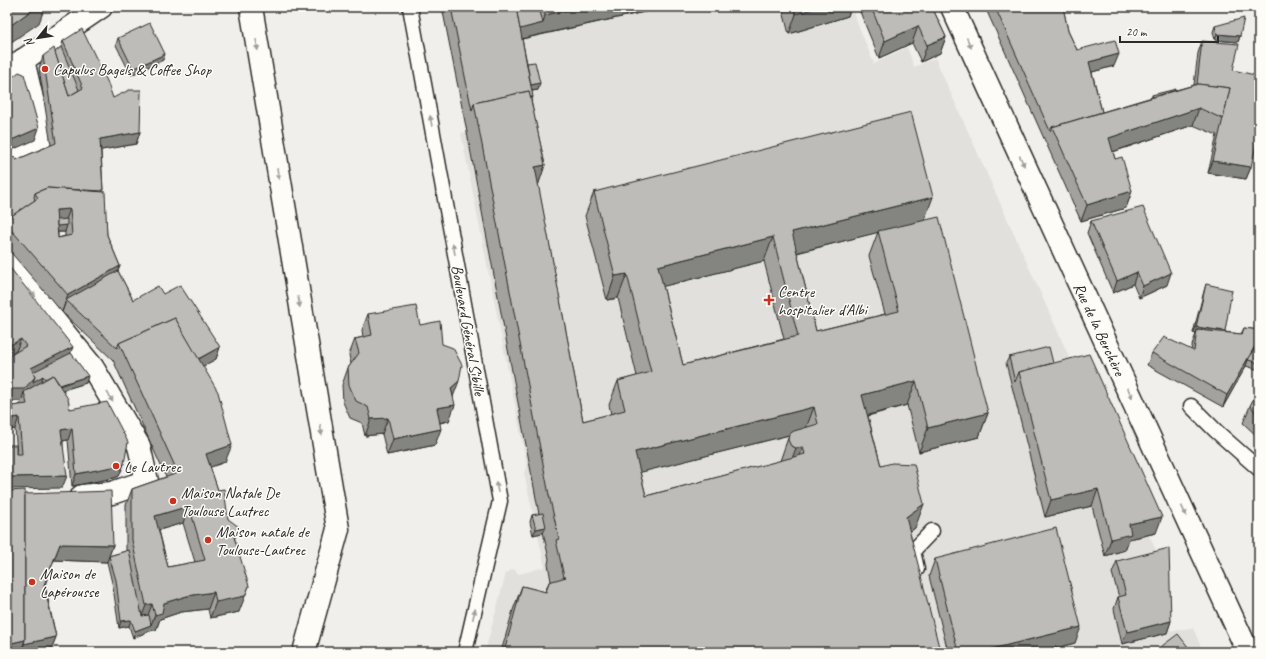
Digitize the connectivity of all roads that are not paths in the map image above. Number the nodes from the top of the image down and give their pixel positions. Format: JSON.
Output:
{"nodes":[{"id":1,"x":101,"y":7,"type":"edge"},
{"id":2,"x":251,"y":7,"type":"edge"},
{"id":3,"x":410,"y":7,"type":"edge"},
{"id":4,"x":952,"y":7,"type":"edge"},
{"id":5,"x":15,"y":65,"type":"edge"},
{"id":6,"x":7,"y":162,"type":"edge"},
{"id":7,"x":7,"y":264,"type":"edge"},
{"id":8,"x":1191,"y":406,"type":"dead end"},
{"id":9,"x":1259,"y":469,"type":"edge"},
{"id":10,"x":62,"y":498,"type":"edge"},
{"id":11,"x":932,"y":531,"type":"dead end"},
{"id":12,"x":919,"y":582,"type":"edge"},
{"id":13,"x":304,"y":652,"type":"edge"},
{"id":14,"x":465,"y":652,"type":"edge"},
{"id":15,"x":1248,"y":652,"type":"edge"}],
"edges":[{"from":1,"to":5,"type":"street"},
{"from":2,"to":13,"type":"street","one_way":true},
{"from":14,"to":3,"type":"lane","name":"Boulevard Général Sibille","one_way":true},
{"from":4,"to":15,"type":"street","name":"Rue de la Berchère","one_way":true},
{"from":5,"to":6,"type":"street"},
{"from":7,"to":10,"type":"street","one_way":true},
{"from":8,"to":9,"type":"lane"},
{"from":11,"to":12,"type":"lane"}]}
